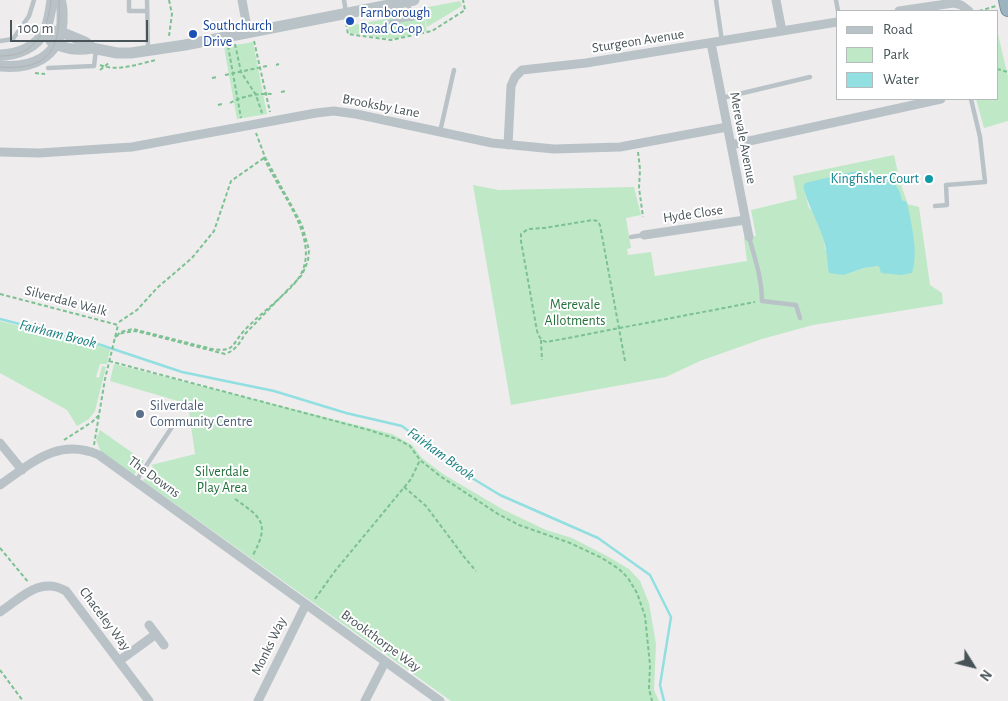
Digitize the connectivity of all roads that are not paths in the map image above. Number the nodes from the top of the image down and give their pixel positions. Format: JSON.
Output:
{"nodes":[{"id":1,"x":34,"y":0,"type":"edge"},
{"id":2,"x":52,"y":0,"type":"edge"},
{"id":3,"x":60,"y":0,"type":"edge"},
{"id":4,"x":147,"y":0,"type":"edge"},
{"id":5,"x":242,"y":0,"type":"edge"},
{"id":6,"x":344,"y":0,"type":"edge"},
{"id":7,"x":716,"y":0,"type":"edge"},
{"id":8,"x":776,"y":0,"type":"edge"},
{"id":9,"x":129,"y":1,"type":"edge"},
{"id":10,"x":411,"y":1,"type":"edge"},
{"id":11,"x":389,"y":2,"type":"edge"},
{"id":12,"x":906,"y":10,"type":"edge"},
{"id":13,"x":968,"y":10,"type":"edge"},
{"id":14,"x":147,"y":11,"type":"junction"},
{"id":15,"x":428,"y":15,"type":"dead end"},
{"id":16,"x":346,"y":18,"type":"junction"},
{"id":17,"x":410,"y":18,"type":"junction"},
{"id":18,"x":390,"y":22,"type":"dead end"},
{"id":19,"x":836,"y":22,"type":"edge"},
{"id":20,"x":782,"y":31,"type":"junction"},
{"id":21,"x":60,"y":32,"type":"junction"},
{"id":22,"x":45,"y":33,"type":"junction"},
{"id":23,"x":251,"y":37,"type":"junction"},
{"id":24,"x":0,"y":41,"type":"edge"},
{"id":25,"x":722,"y":41,"type":"junction"},
{"id":26,"x":711,"y":43,"type":"junction"},
{"id":27,"x":56,"y":44,"type":"junction"},
{"id":28,"x":94,"y":48,"type":"junction"},
{"id":29,"x":148,"y":51,"type":"junction"},
{"id":30,"x":0,"y":55,"type":"edge"},
{"id":31,"x":0,"y":66,"type":"edge"},
{"id":32,"x":48,"y":68,"type":"dead end"},
{"id":33,"x":454,"y":70,"type":"dead end"},
{"id":34,"x":810,"y":78,"type":"dead end"},
{"id":35,"x":722,"y":98,"type":"junction"},
{"id":36,"x":936,"y":100,"type":"edge"},
{"id":37,"x":971,"y":100,"type":"edge"},
{"id":38,"x":727,"y":127,"type":"junction"},
{"id":39,"x":440,"y":132,"type":"junction"},
{"id":40,"x":508,"y":145,"type":"junction"},
{"id":41,"x":731,"y":145,"type":"junction"},
{"id":42,"x":0,"y":152,"type":"edge"},
{"id":43,"x":935,"y":206,"type":"dead end"},
{"id":44,"x":746,"y":220,"type":"junction"},
{"id":45,"x":644,"y":235,"type":"joint"},
{"id":46,"x":631,"y":237,"type":"dead end"},
{"id":47,"x":749,"y":237,"type":"joint"},
{"id":48,"x":800,"y":318,"type":"dead end"},
{"id":49,"x":176,"y":421,"type":"dead end"},
{"id":50,"x":0,"y":444,"type":"edge"},
{"id":51,"x":22,"y":470,"type":"junction"},
{"id":52,"x":136,"y":481,"type":"junction"},
{"id":53,"x":0,"y":485,"type":"edge"},
{"id":54,"x":308,"y":606,"type":"junction"},
{"id":55,"x":0,"y":612,"type":"edge"},
{"id":56,"x":149,"y":625,"type":"dead end"},
{"id":57,"x":156,"y":634,"type":"junction"},
{"id":58,"x":164,"y":645,"type":"dead end"},
{"id":59,"x":119,"y":661,"type":"junction"},
{"id":60,"x":385,"y":662,"type":"junction"},
{"id":61,"x":149,"y":701,"type":"edge"},
{"id":62,"x":258,"y":701,"type":"edge"},
{"id":63,"x":366,"y":701,"type":"edge"},
{"id":64,"x":440,"y":701,"type":"edge"}],
"edges":[{"from":1,"to":24,"type":"lane"},
{"from":2,"to":22,"type":"street"},
{"from":3,"to":21,"type":"street"},
{"from":4,"to":14,"type":"lane"},
{"from":5,"to":23,"type":"street"},
{"from":6,"to":16,"type":"lane"},
{"from":7,"to":25,"type":"lane"},
{"from":8,"to":20,"type":"street"},
{"from":9,"to":14,"type":"lane"},
{"from":10,"to":11,"type":"street"},
{"from":10,"to":17,"type":"lane"},
{"from":11,"to":16,"type":"street"},
{"from":12,"to":13,"type":"street"},
{"from":14,"to":29,"type":"lane"},
{"from":15,"to":17,"type":"lane"},
{"from":16,"to":23,"type":"street"},
{"from":17,"to":18,"type":"lane"},
{"from":19,"to":20,"type":"street","name":"Sturgeon Avenue"},
{"from":20,"to":25,"type":"street","name":"Sturgeon Avenue"},
{"from":21,"to":22,"type":"street"},
{"from":21,"to":27,"type":"street"},
{"from":21,"to":28,"type":"street"},
{"from":22,"to":27,"type":"street"},
{"from":22,"to":30,"type":"street"},
{"from":23,"to":29,"type":"street"},
{"from":25,"to":26,"type":"street","name":"Sturgeon Avenue"},
{"from":26,"to":35,"type":"street","name":"Merevale Avenue"},
{"from":26,"to":40,"type":"street","name":"Sturgeon Avenue"},
{"from":27,"to":28,"type":"street"},
{"from":27,"to":31,"type":"street"},
{"from":28,"to":29,"type":"street"},
{"from":28,"to":32,"type":"lane"},
{"from":33,"to":39,"type":"lane"},
{"from":34,"to":35,"type":"lane"},
{"from":35,"to":38,"type":"street","name":"Merevale Avenue"},
{"from":36,"to":41,"type":"street"},
{"from":37,"to":43,"type":"lane"},
{"from":38,"to":40,"type":"street","name":"Brooksby Lane"},
{"from":38,"to":41,"type":"street","name":"Merevale Avenue"},
{"from":39,"to":40,"type":"street","name":"Brooksby Lane"},
{"from":39,"to":42,"type":"street","name":"Brooksby Lane"},
{"from":41,"to":44,"type":"street","name":"Merevale Avenue"},
{"from":44,"to":45,"type":"street","name":"Hyde Close"},
{"from":44,"to":47,"type":"street","name":"Merevale Avenue"},
{"from":45,"to":46,"type":"lane"},
{"from":47,"to":48,"type":"lane"},
{"from":49,"to":52,"type":"lane"},
{"from":50,"to":51,"type":"street"},
{"from":51,"to":52,"type":"street","name":"The Downs"},
{"from":51,"to":53,"type":"street","name":"The Downs"},
{"from":52,"to":54,"type":"street","name":"The Downs"},
{"from":54,"to":60,"type":"street","name":"Brookthorpe Way"},
{"from":54,"to":62,"type":"street","name":"Monks Way"},
{"from":55,"to":59,"type":"street","name":"Chaceley Way"},
{"from":56,"to":57,"type":"street"},
{"from":57,"to":58,"type":"street"},
{"from":57,"to":59,"type":"street"},
{"from":59,"to":61,"type":"street","name":"Chaceley Way"},
{"from":60,"to":63,"type":"street"},
{"from":60,"to":64,"type":"street","name":"Brookthorpe Way"}]}
